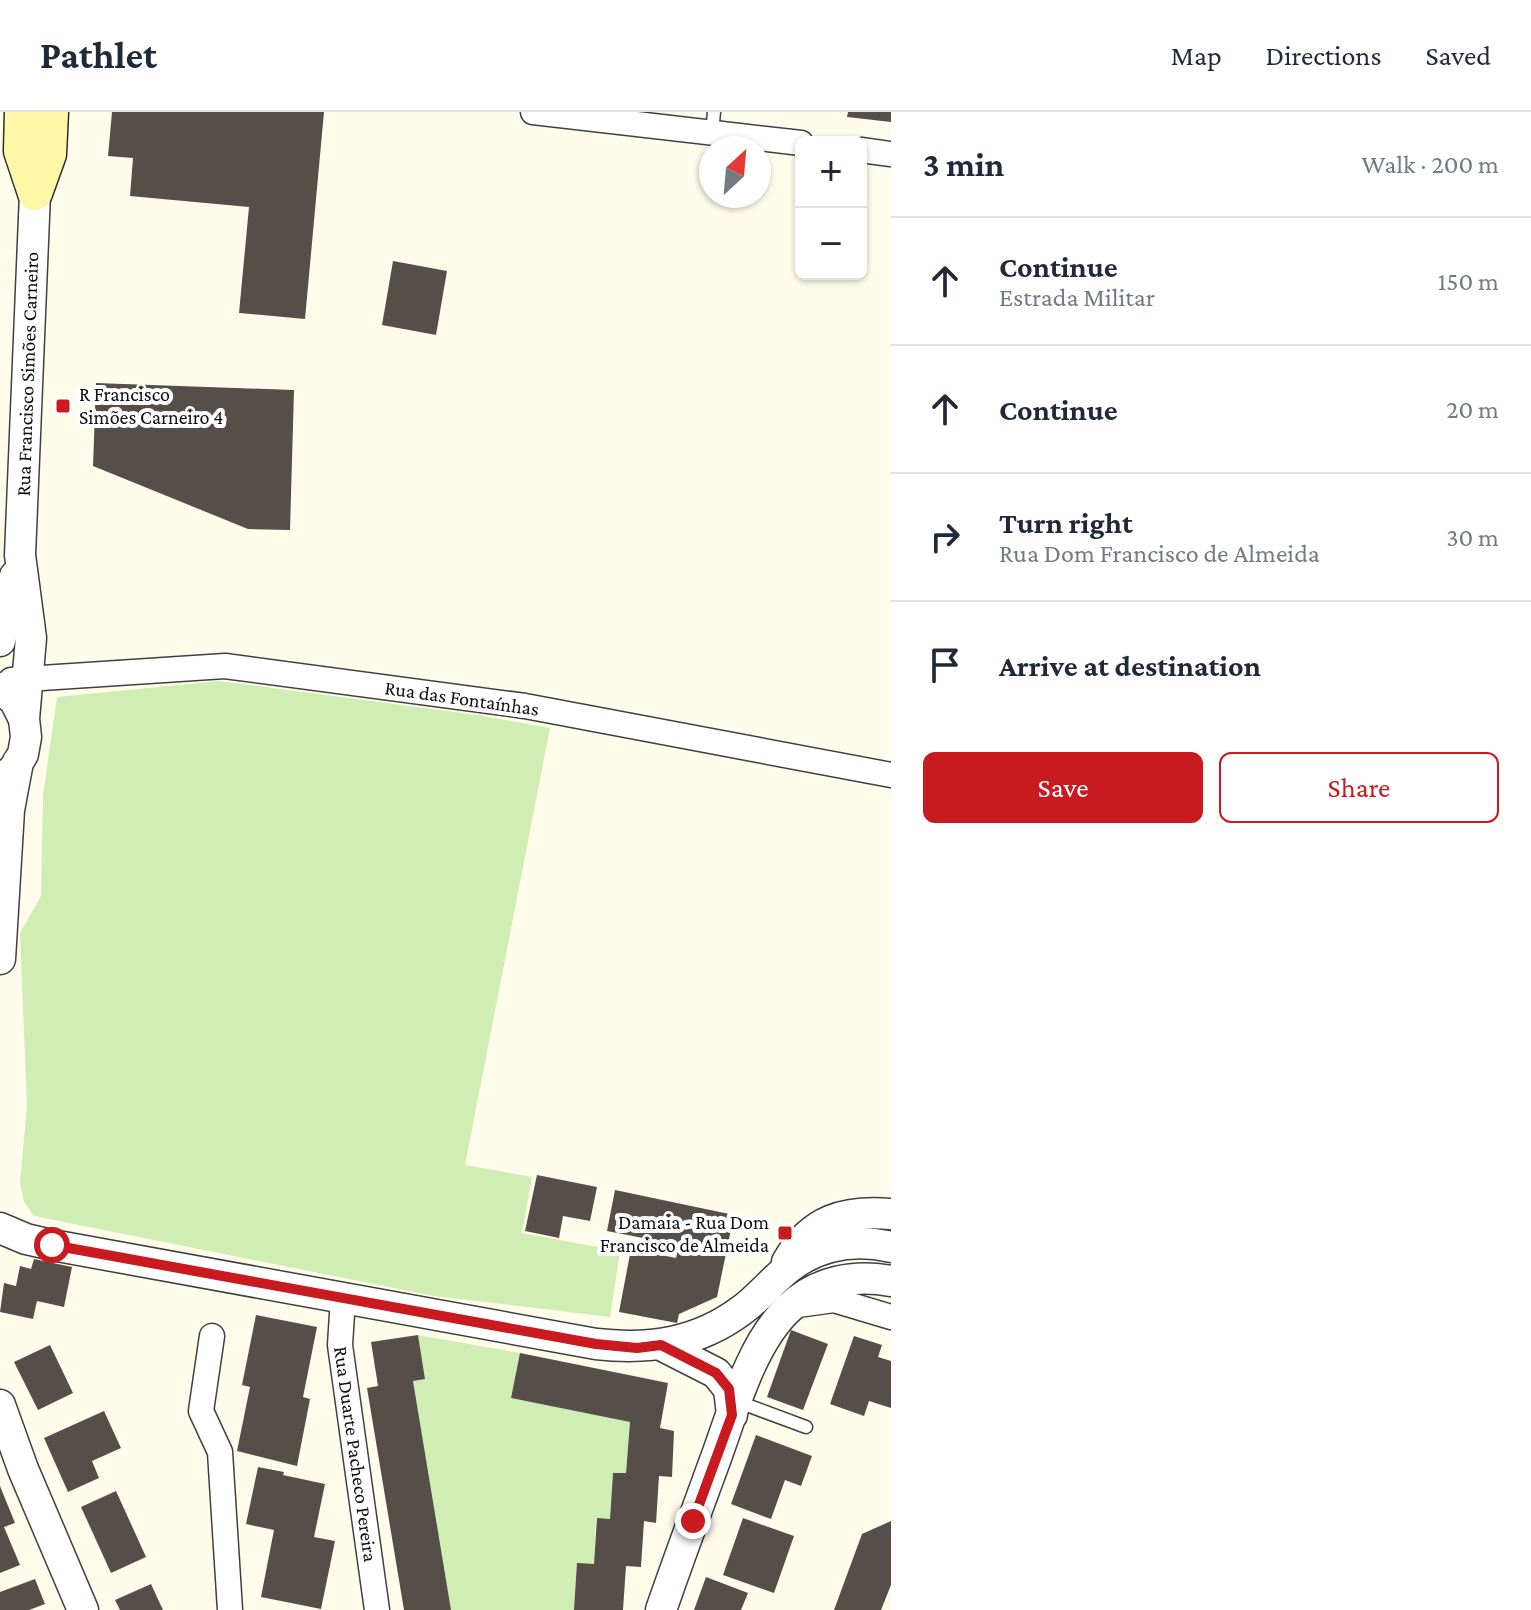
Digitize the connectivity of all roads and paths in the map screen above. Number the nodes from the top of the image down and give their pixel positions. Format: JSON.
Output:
{"nodes":[{"id":1,"x":22,"y":112,"type":"edge"},
{"id":2,"x":51,"y":112,"type":"edge"},
{"id":3,"x":533,"y":112,"type":"edge"},
{"id":4,"x":713,"y":122,"type":"edge"},
{"id":5,"x":795,"y":142,"type":"edge"},
{"id":6,"x":867,"y":151,"type":"edge"},
{"id":7,"x":891,"y":154,"type":"edge"},
{"id":8,"x":35,"y":193,"type":"junction"},
{"id":9,"x":20,"y":555,"type":"junction"},
{"id":10,"x":0,"y":641,"type":"edge"},
{"id":11,"x":9,"y":682,"type":"edge"},
{"id":12,"x":9,"y":772,"type":"edge"},
{"id":13,"x":891,"y":775,"type":"edge"},
{"id":14,"x":3,"y":841,"type":"edge"},
{"id":15,"x":0,"y":959,"type":"edge"},
{"id":16,"x":891,"y":1214,"type":"edge"},
{"id":17,"x":0,"y":1228,"type":"edge"},
{"id":18,"x":891,"y":1247,"type":"edge"},
{"id":19,"x":780,"y":1274,"type":"junction"},
{"id":20,"x":891,"y":1281,"type":"edge"},
{"id":21,"x":343,"y":1298,"type":"junction"},
{"id":22,"x":788,"y":1308,"type":"junction"},
{"id":23,"x":891,"y":1317,"type":"edge"},
{"id":24,"x":212,"y":1336,"type":"dead end"},
{"id":25,"x":661,"y":1345,"type":"junction"},
{"id":26,"x":0,"y":1405,"type":"edge"},
{"id":27,"x":734,"y":1408,"type":"junction"},
{"id":28,"x":806,"y":1427,"type":"dead end"},
{"id":29,"x":0,"y":1441,"type":"edge"},
{"id":30,"x":23,"y":1469,"type":"junction"},
{"id":31,"x":83,"y":1610,"type":"edge"},
{"id":32,"x":230,"y":1610,"type":"edge"},
{"id":33,"x":377,"y":1610,"type":"edge"},
{"id":34,"x":661,"y":1610,"type":"edge"}],
"edges":[{"from":1,"to":8,"type":"main road","name":"Rua Francisco Simões Carneiro"},
{"from":2,"to":8,"type":"main road","name":"Rua Francisco Simões Carneiro"},
{"from":3,"to":4,"type":"street"},
{"from":4,"to":5,"type":"street"},
{"from":6,"to":7,"type":"street"},
{"from":8,"to":9,"type":"street","name":"Rua Francisco Simões Carneiro"},
{"from":9,"to":10,"type":"street"},
{"from":9,"to":11,"type":"street"},
{"from":11,"to":12,"type":"street"},
{"from":11,"to":13,"type":"street","name":"Rua das Fontaínhas"},
{"from":12,"to":14,"type":"street"},
{"from":14,"to":15,"type":"street"},
{"from":16,"to":19,"type":"street"},
{"from":17,"to":21,"type":"street"},
{"from":18,"to":19,"type":"street"},
{"from":19,"to":25,"type":"street"},
{"from":20,"to":22,"type":"street"},
{"from":21,"to":25,"type":"street"},
{"from":21,"to":33,"type":"street","name":"Rua Duarte Pacheco Pereira"},
{"from":22,"to":23,"type":"street"},
{"from":22,"to":27,"type":"street"},
{"from":24,"to":32,"type":"street"},
{"from":25,"to":27,"type":"street"},
{"from":26,"to":30,"type":"street"},
{"from":27,"to":28,"type":"lane"},
{"from":27,"to":34,"type":"street"},
{"from":29,"to":30,"type":"street"},
{"from":30,"to":31,"type":"street"}]}
